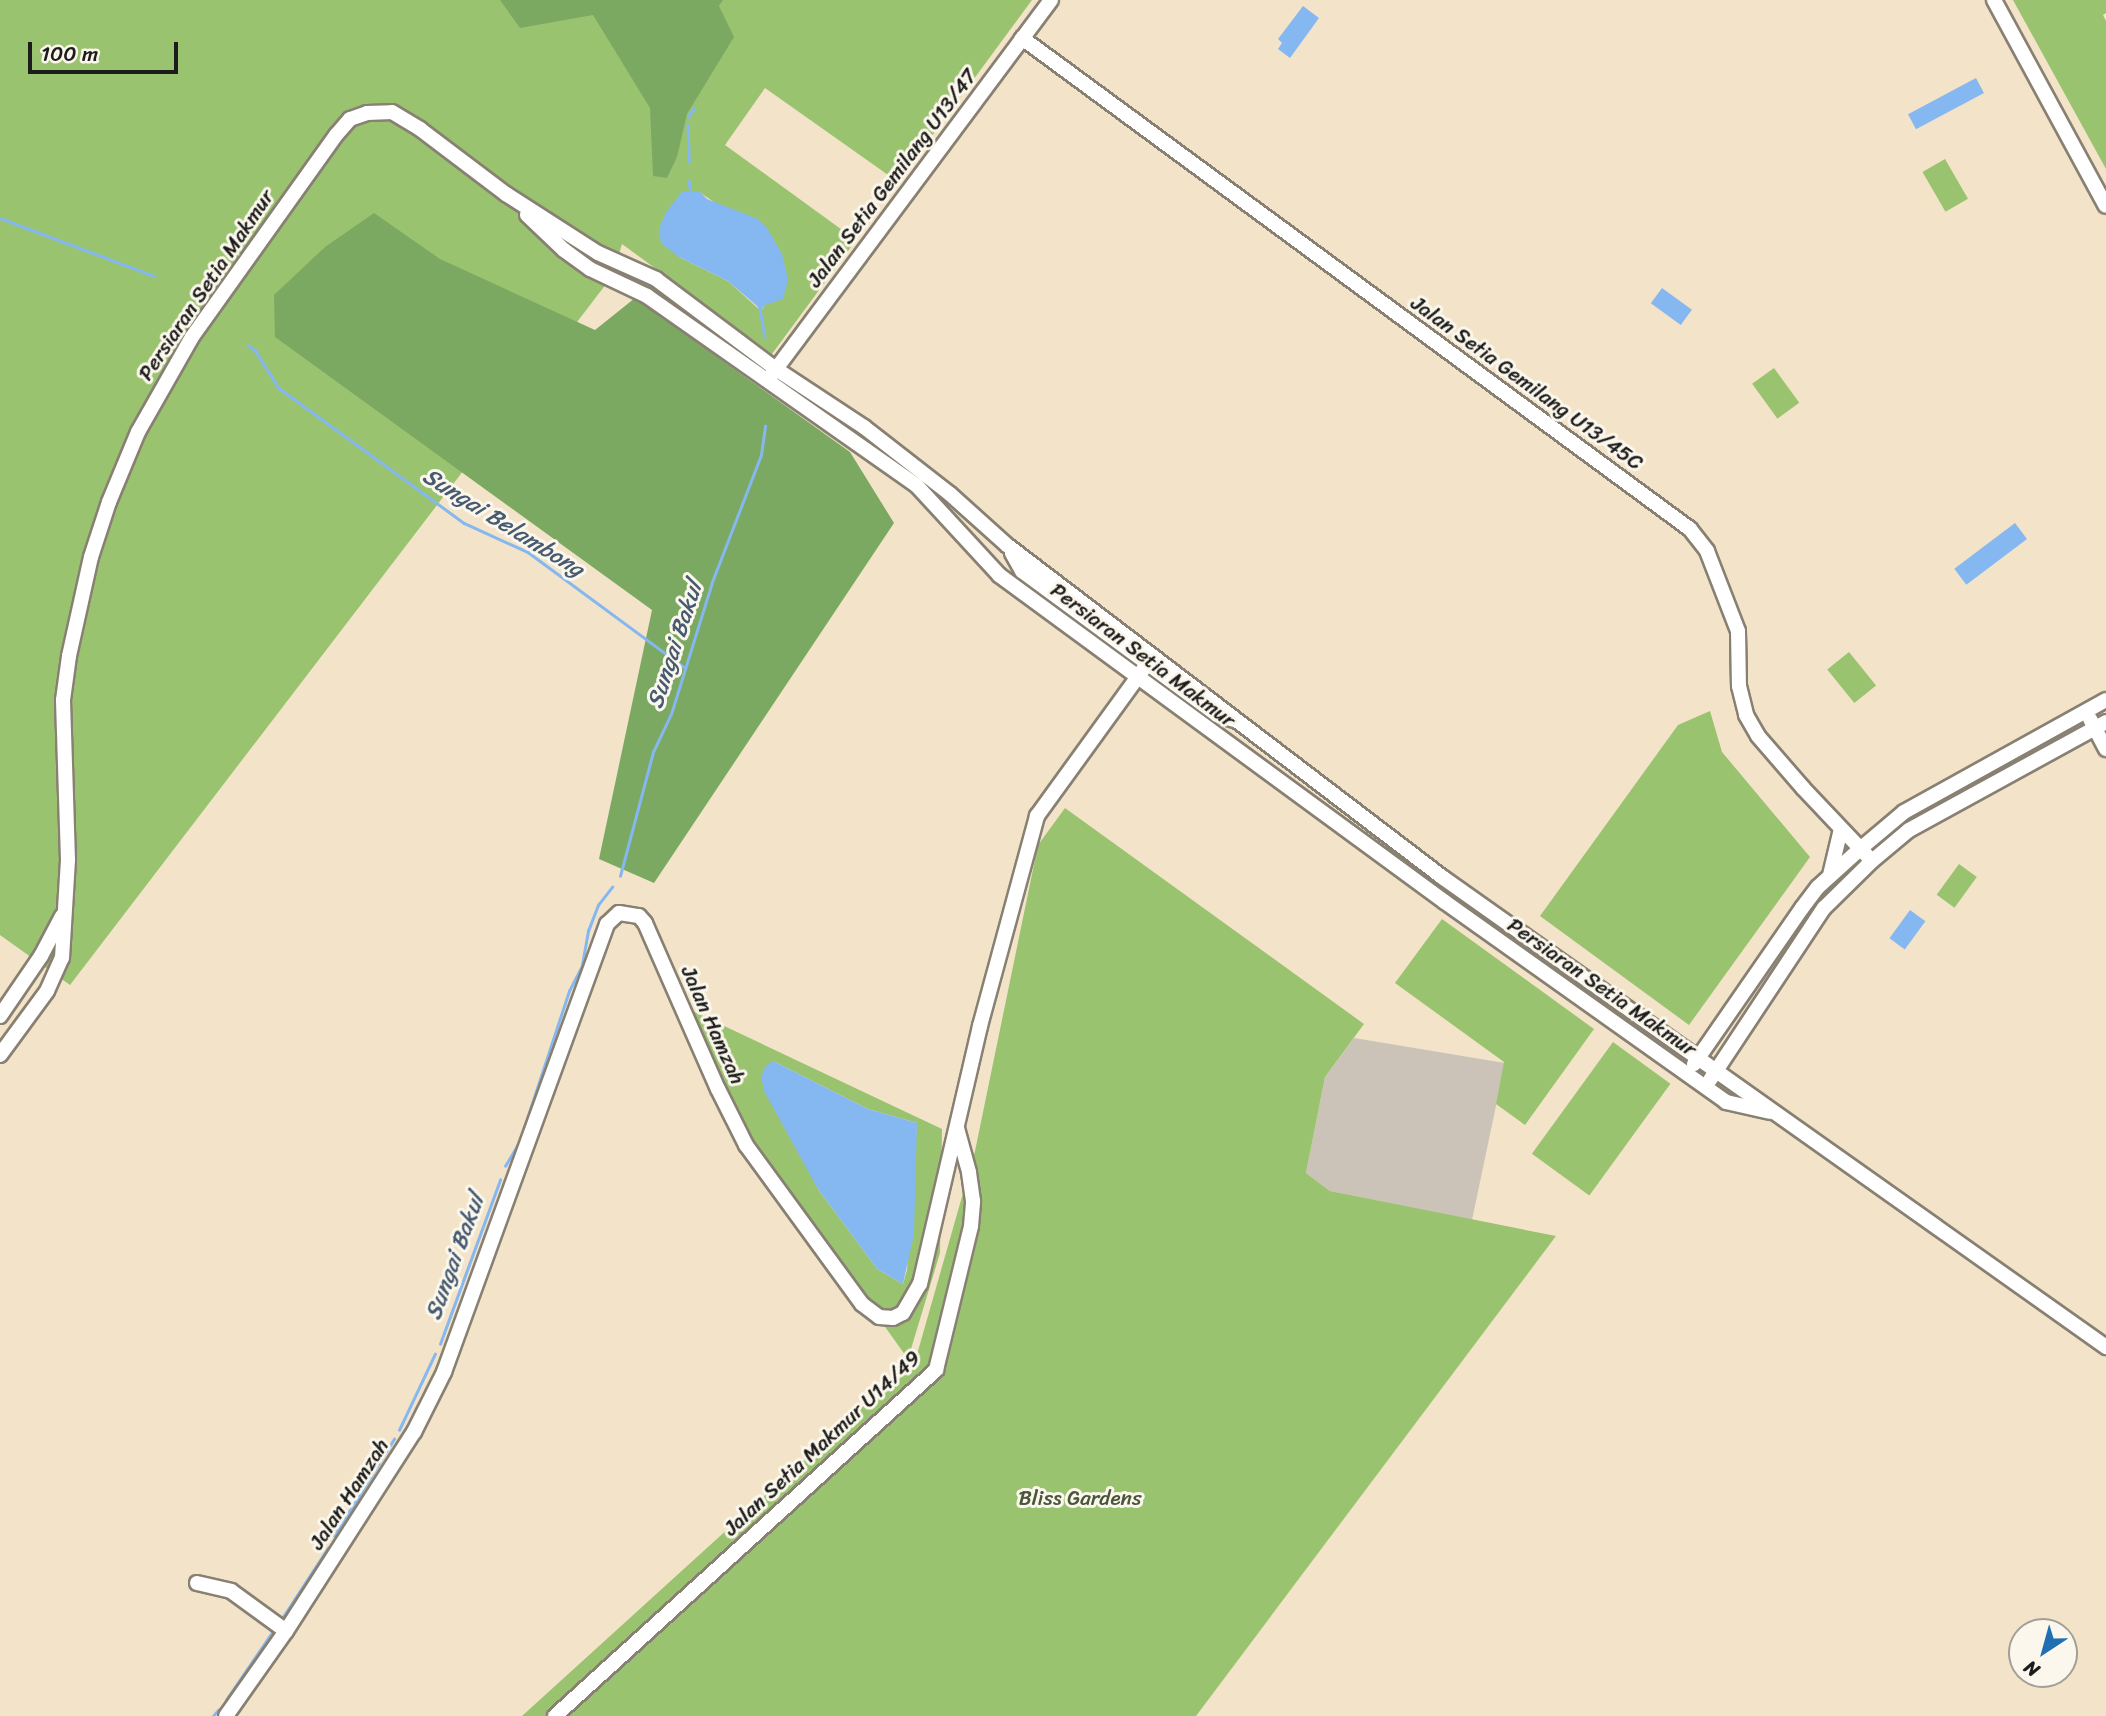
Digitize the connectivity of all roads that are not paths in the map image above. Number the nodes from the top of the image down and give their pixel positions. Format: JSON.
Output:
{"nodes":[{"id":1,"x":1051,"y":0,"type":"edge"},
{"id":2,"x":1994,"y":0,"type":"edge"},
{"id":3,"x":1022,"y":38,"type":"junction"},
{"id":4,"x":2106,"y":206,"type":"edge"},
{"id":5,"x":772,"y":375,"type":"junction"},
{"id":6,"x":1008,"y":546,"type":"junction"},
{"id":7,"x":1147,"y":664,"type":"junction"},
{"id":8,"x":1136,"y":678,"type":"junction"},
{"id":9,"x":2106,"y":700,"type":"edge"},
{"id":10,"x":2085,"y":712,"type":"junction"},
{"id":11,"x":1242,"y":722,"type":"junction"},
{"id":12,"x":2100,"y":725,"type":"edge"},
{"id":13,"x":2106,"y":749,"type":"edge"},
{"id":14,"x":1841,"y":829,"type":"junction"},
{"id":15,"x":1878,"y":834,"type":"junction"},
{"id":16,"x":1860,"y":849,"type":"junction"},
{"id":17,"x":1872,"y":861,"type":"junction"},
{"id":18,"x":1829,"y":877,"type":"junction"},
{"id":19,"x":63,"y":915,"type":"junction"},
{"id":20,"x":0,"y":1016,"type":"edge"},
{"id":21,"x":0,"y":1055,"type":"edge"},
{"id":22,"x":1698,"y":1059,"type":"junction"},
{"id":23,"x":1716,"y":1072,"type":"junction"},
{"id":24,"x":1688,"y":1074,"type":"junction"},
{"id":25,"x":1705,"y":1087,"type":"junction"},
{"id":26,"x":1780,"y":1114,"type":"junction"},
{"id":27,"x":956,"y":1127,"type":"junction"},
{"id":28,"x":2106,"y":1347,"type":"edge"},
{"id":29,"x":197,"y":1583,"type":"dead end"},
{"id":30,"x":286,"y":1631,"type":"junction"},
{"id":31,"x":226,"y":1716,"type":"edge"},
{"id":32,"x":555,"y":1716,"type":"edge"}],
"edges":[{"from":1,"to":3,"type":"street","name":"Jalan Setia Gemilang U13/47"},
{"from":2,"to":4,"type":"street"},
{"from":3,"to":5,"type":"street","name":"Jalan Setia Gemilang U13/47"},
{"from":3,"to":14,"type":"street","name":"Jalan Setia Gemilang U13/45C"},
{"from":5,"to":6,"type":"street","name":"Persiaran Setia Makmur"},
{"from":5,"to":8,"type":"street","name":"Persiaran Setia Makmur"},
{"from":5,"to":19,"type":"street","name":"Persiaran Setia Makmur"},
{"from":6,"to":7,"type":"street"},
{"from":6,"to":11,"type":"street","name":"Persiaran Setia Makmur"},
{"from":7,"to":8,"type":"street","name":"Jalan Hamzah"},
{"from":7,"to":11,"type":"street"},
{"from":8,"to":24,"type":"street","name":"Persiaran Setia Makmur"},
{"from":8,"to":27,"type":"street","name":"Jalan Hamzah"},
{"from":9,"to":10,"type":"street"},
{"from":10,"to":12,"type":"street"},
{"from":10,"to":15,"type":"street"},
{"from":11,"to":22,"type":"street","name":"Persiaran Setia Makmur"},
{"from":12,"to":13,"type":"street"},
{"from":12,"to":17,"type":"street"},
{"from":14,"to":15,"type":"street"},
{"from":14,"to":16,"type":"street","name":"Jalan Setia Gemilang U13/45C"},
{"from":14,"to":18,"type":"street"},
{"from":15,"to":16,"type":"street"},
{"from":16,"to":17,"type":"street","name":"Jalan Setia Gemilang U13/45C"},
{"from":16,"to":18,"type":"street"},
{"from":17,"to":23,"type":"street"},
{"from":18,"to":22,"type":"street"},
{"from":19,"to":20,"type":"street"},
{"from":19,"to":21,"type":"street","name":"Persiaran Setia Makmur"},
{"from":22,"to":23,"type":"street","name":"Persiaran Setia Makmur"},
{"from":22,"to":24,"type":"street"},
{"from":23,"to":25,"type":"street"},
{"from":23,"to":26,"type":"street","name":"Persiaran Setia Makmur"},
{"from":24,"to":25,"type":"street","name":"Persiaran Setia Makmur"},
{"from":25,"to":26,"type":"street","name":"Persiaran Setia Makmur"},
{"from":26,"to":28,"type":"street","name":"Persiaran Setia Makmur"},
{"from":27,"to":30,"type":"street","name":"Jalan Hamzah"},
{"from":27,"to":32,"type":"street","name":"Jalan Setia Makmur U14/49"},
{"from":29,"to":30,"type":"street"},
{"from":30,"to":31,"type":"street","name":"Jalan Hamzah"}]}
